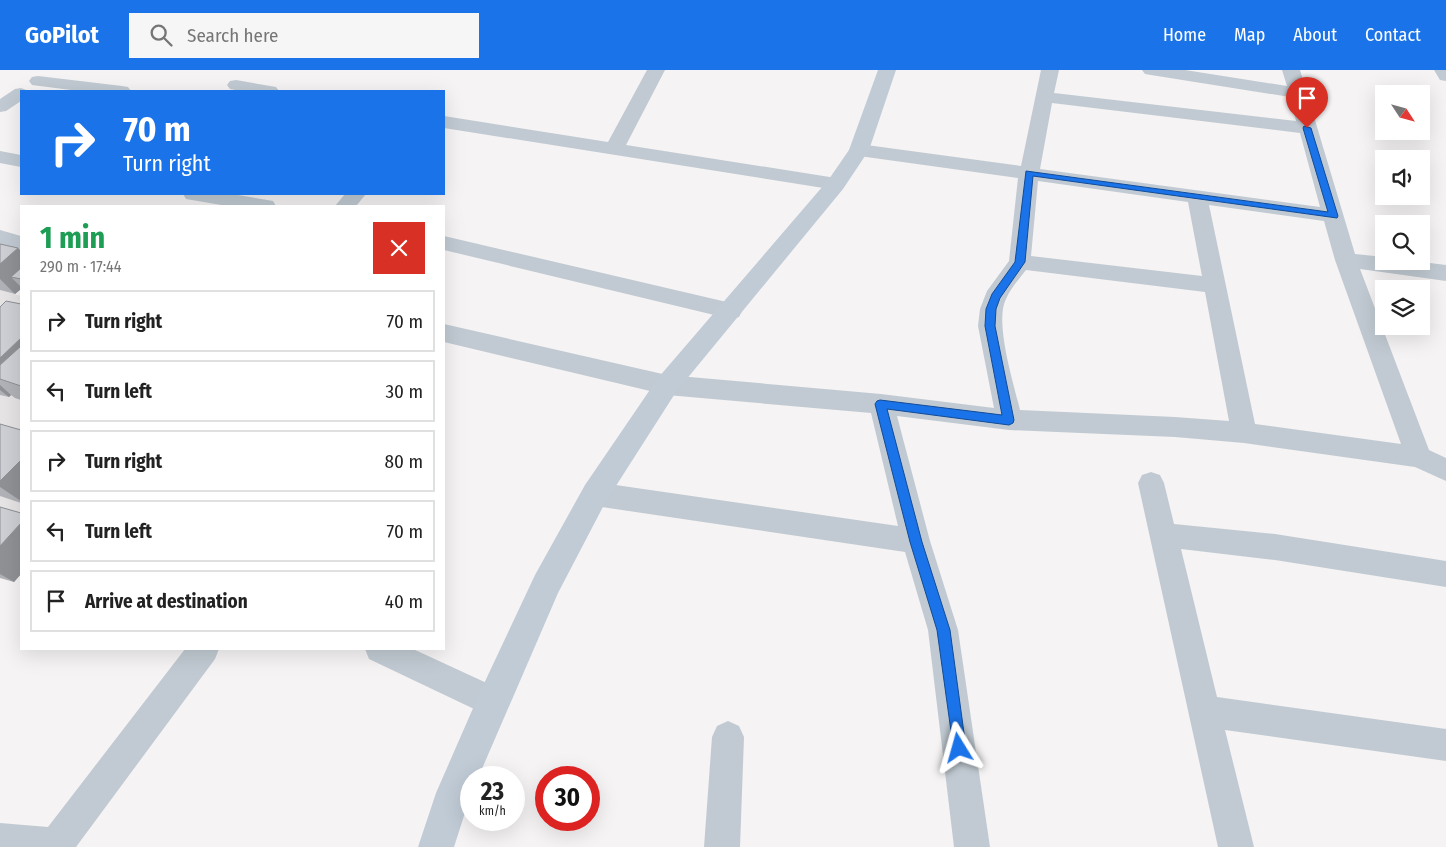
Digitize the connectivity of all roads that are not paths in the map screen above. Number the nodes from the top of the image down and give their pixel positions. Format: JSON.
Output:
{"nodes":[{"id":1,"x":248,"y":70,"type":"edge"},
{"id":2,"x":656,"y":70,"type":"edge"},
{"id":3,"x":887,"y":70,"type":"edge"},
{"id":4,"x":1050,"y":70,"type":"edge"},
{"id":5,"x":1151,"y":70,"type":"edge"},
{"id":6,"x":1291,"y":70,"type":"edge"},
{"id":7,"x":1443,"y":70,"type":"edge"},
{"id":8,"x":1446,"y":76,"type":"edge"},
{"id":9,"x":33,"y":84,"type":"edge"},
{"id":10,"x":230,"y":88,"type":"edge"},
{"id":11,"x":109,"y":90,"type":"edge"},
{"id":12,"x":257,"y":90,"type":"edge"},
{"id":13,"x":20,"y":93,"type":"edge"},
{"id":14,"x":1297,"y":93,"type":"junction"},
{"id":15,"x":1044,"y":97,"type":"junction"},
{"id":16,"x":0,"y":107,"type":"edge"},
{"id":17,"x":445,"y":122,"type":"edge"},
{"id":18,"x":1307,"y":128,"type":"junction"},
{"id":19,"x":614,"y":149,"type":"junction"},
{"id":20,"x":859,"y":150,"type":"junction"},
{"id":21,"x":0,"y":157,"type":"edge"},
{"id":22,"x":20,"y":161,"type":"edge"},
{"id":23,"x":1029,"y":173,"type":"junction"},
{"id":24,"x":836,"y":184,"type":"junction"},
{"id":25,"x":200,"y":195,"type":"edge"},
{"id":26,"x":355,"y":195,"type":"edge"},
{"id":27,"x":1197,"y":198,"type":"junction"},
{"id":28,"x":260,"y":205,"type":"edge"},
{"id":29,"x":345,"y":205,"type":"edge"},
{"id":30,"x":1334,"y":216,"type":"junction"},
{"id":31,"x":0,"y":237,"type":"edge"},
{"id":32,"x":20,"y":243,"type":"edge"},
{"id":33,"x":445,"y":244,"type":"edge"},
{"id":34,"x":1346,"y":260,"type":"junction"},
{"id":35,"x":1020,"y":262,"type":"junction"},
{"id":36,"x":1446,"y":273,"type":"edge"},
{"id":37,"x":1216,"y":286,"type":"junction"},
{"id":38,"x":731,"y":310,"type":"junction"},
{"id":39,"x":445,"y":335,"type":"edge"},
{"id":40,"x":667,"y":385,"type":"junction"},
{"id":41,"x":880,"y":404,"type":"junction"},
{"id":42,"x":1009,"y":420,"type":"junction"},
{"id":43,"x":1244,"y":433,"type":"junction"},
{"id":44,"x":1419,"y":457,"type":"junction"},
{"id":45,"x":1446,"y":470,"type":"edge"},
{"id":46,"x":1151,"y":483,"type":"dead end"},
{"id":47,"x":594,"y":494,"type":"junction"},
{"id":48,"x":1163,"y":535,"type":"junction"},
{"id":49,"x":916,"y":542,"type":"junction"},
{"id":50,"x":1446,"y":574,"type":"edge"},
{"id":51,"x":203,"y":650,"type":"edge"},
{"id":52,"x":382,"y":650,"type":"edge"},
{"id":53,"x":493,"y":702,"type":"junction"},
{"id":54,"x":1204,"y":711,"type":"junction"},
{"id":55,"x":728,"y":737,"type":"dead end"},
{"id":56,"x":1446,"y":745,"type":"edge"},
{"id":57,"x":0,"y":840,"type":"edge"},
{"id":58,"x":59,"y":846,"type":"edge"},
{"id":59,"x":436,"y":847,"type":"edge"},
{"id":60,"x":722,"y":847,"type":"edge"},
{"id":61,"x":972,"y":847,"type":"edge"},
{"id":62,"x":1236,"y":847,"type":"edge"}],
"edges":[{"from":1,"to":10,"type":"street"},
{"from":2,"to":19,"type":"street"},
{"from":3,"to":20,"type":"street"},
{"from":4,"to":15,"type":"street"},
{"from":5,"to":14,"type":"street"},
{"from":6,"to":14,"type":"street"},
{"from":7,"to":8,"type":"street"},
{"from":9,"to":11,"type":"street"},
{"from":10,"to":12,"type":"street"},
{"from":13,"to":16,"type":"street"},
{"from":14,"to":18,"type":"street"},
{"from":15,"to":18,"type":"street"},
{"from":15,"to":23,"type":"street"},
{"from":17,"to":19,"type":"street"},
{"from":18,"to":30,"type":"street"},
{"from":19,"to":24,"type":"street"},
{"from":20,"to":23,"type":"street"},
{"from":20,"to":24,"type":"street"},
{"from":21,"to":22,"type":"street"},
{"from":23,"to":27,"type":"street"},
{"from":23,"to":35,"type":"street"},
{"from":24,"to":38,"type":"street"},
{"from":25,"to":28,"type":"street"},
{"from":26,"to":29,"type":"street"},
{"from":27,"to":30,"type":"street"},
{"from":27,"to":37,"type":"street"},
{"from":30,"to":34,"type":"street"},
{"from":31,"to":32,"type":"street"},
{"from":33,"to":38,"type":"street"},
{"from":34,"to":36,"type":"street"},
{"from":34,"to":44,"type":"street"},
{"from":35,"to":37,"type":"street"},
{"from":35,"to":42,"type":"street"},
{"from":37,"to":43,"type":"street"},
{"from":38,"to":40,"type":"street"},
{"from":39,"to":40,"type":"street"},
{"from":40,"to":41,"type":"street"},
{"from":40,"to":47,"type":"street"},
{"from":41,"to":42,"type":"street"},
{"from":41,"to":49,"type":"street"},
{"from":42,"to":43,"type":"street"},
{"from":43,"to":44,"type":"street"},
{"from":44,"to":45,"type":"street"},
{"from":46,"to":48,"type":"street"},
{"from":47,"to":49,"type":"street"},
{"from":47,"to":53,"type":"street"},
{"from":48,"to":50,"type":"street"},
{"from":48,"to":54,"type":"street"},
{"from":49,"to":61,"type":"street"},
{"from":51,"to":58,"type":"street"},
{"from":52,"to":53,"type":"street"},
{"from":53,"to":59,"type":"street"},
{"from":54,"to":56,"type":"street"},
{"from":54,"to":62,"type":"street"},
{"from":55,"to":60,"type":"street"},
{"from":57,"to":58,"type":"street"}]}
